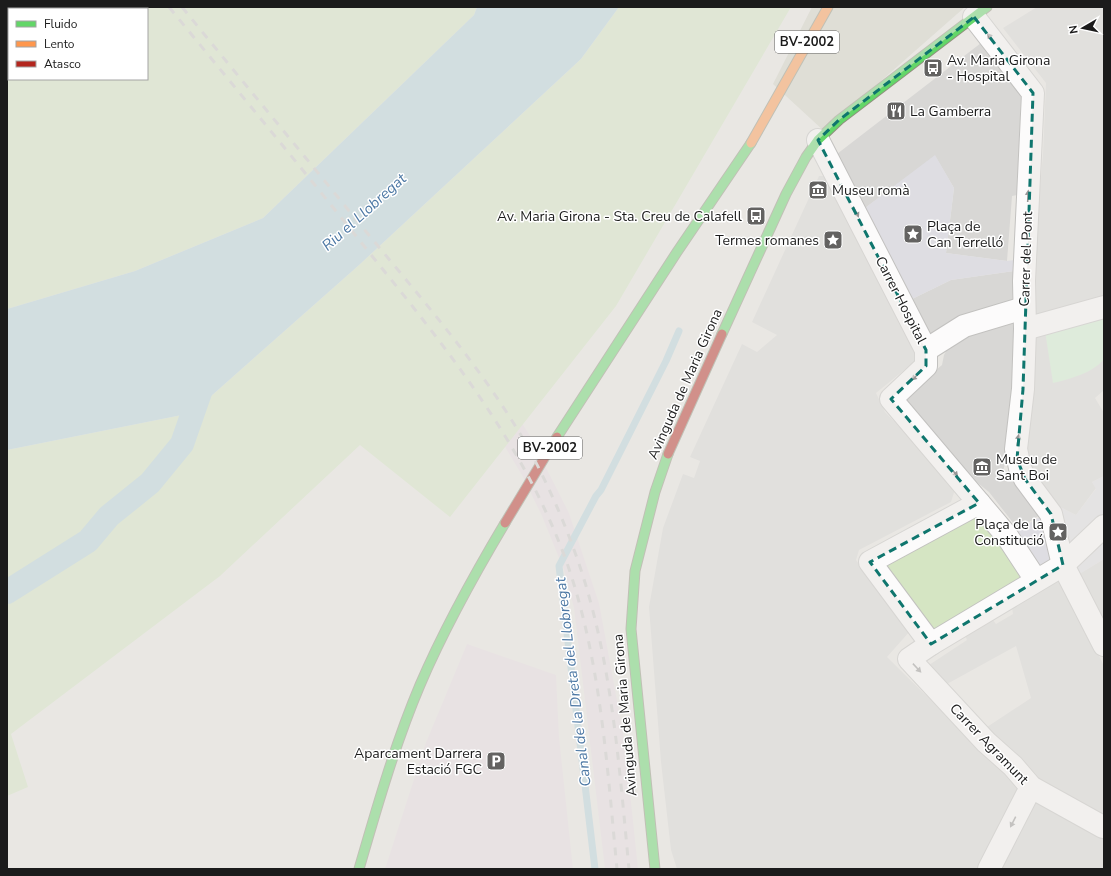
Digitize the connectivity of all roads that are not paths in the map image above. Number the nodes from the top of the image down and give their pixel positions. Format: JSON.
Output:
{"nodes":[{"id":1,"x":828,"y":7,"type":"edge"},
{"id":2,"x":981,"y":12,"type":"edge"},
{"id":3,"x":818,"y":140,"type":"junction"},
{"id":4,"x":1104,"y":307,"type":"edge"},
{"id":5,"x":1024,"y":308,"type":"junction"},
{"id":6,"x":1025,"y":329,"type":"junction"},
{"id":7,"x":926,"y":350,"type":"junction"},
{"id":8,"x":979,"y":503,"type":"junction"},
{"id":9,"x":1104,"y":526,"type":"edge"},
{"id":10,"x":1067,"y":572,"type":"junction"},
{"id":11,"x":1034,"y":581,"type":"junction"},
{"id":12,"x":931,"y":644,"type":"junction"},
{"id":13,"x":1104,"y":645,"type":"edge"},
{"id":14,"x":1030,"y":787,"type":"junction"},
{"id":15,"x":1103,"y":827,"type":"edge"},
{"id":16,"x":359,"y":869,"type":"edge"},
{"id":17,"x":655,"y":869,"type":"edge"},
{"id":18,"x":989,"y":869,"type":"edge"}],
"edges":[{"from":1,"to":16,"type":"main road","number":"BV-2002"},
{"from":2,"to":3,"type":"main road","name":"Avinguda de Maria Girona"},
{"from":5,"to":2,"type":"street","name":"Carrer del Pont","one_way":true},
{"from":3,"to":7,"type":"street","name":"Carrer Hospital","one_way":true},
{"from":3,"to":17,"type":"main road","name":"Avinguda de Maria Girona"},
{"from":4,"to":6,"type":"street"},
{"from":5,"to":6,"type":"street","name":"Carrer del Pont"},
{"from":5,"to":7,"type":"street"},
{"from":10,"to":6,"type":"street","name":"Carrer del Pont","one_way":true},
{"from":7,"to":8,"type":"street","name":"Carrer Hospital","one_way":true},
{"from":8,"to":11,"type":"street","name":"Carrer Hospital"},
{"from":8,"to":12,"type":"street"},
{"from":9,"to":10,"type":"street"},
{"from":10,"to":11,"type":"street"},
{"from":10,"to":13,"type":"street"},
{"from":11,"to":12,"type":"street"},
{"from":12,"to":14,"type":"street","name":"Carrer Agramunt","one_way":true},
{"from":14,"to":15,"type":"street","name":"Carrer Agramunt"},
{"from":14,"to":18,"type":"street","one_way":true}]}
